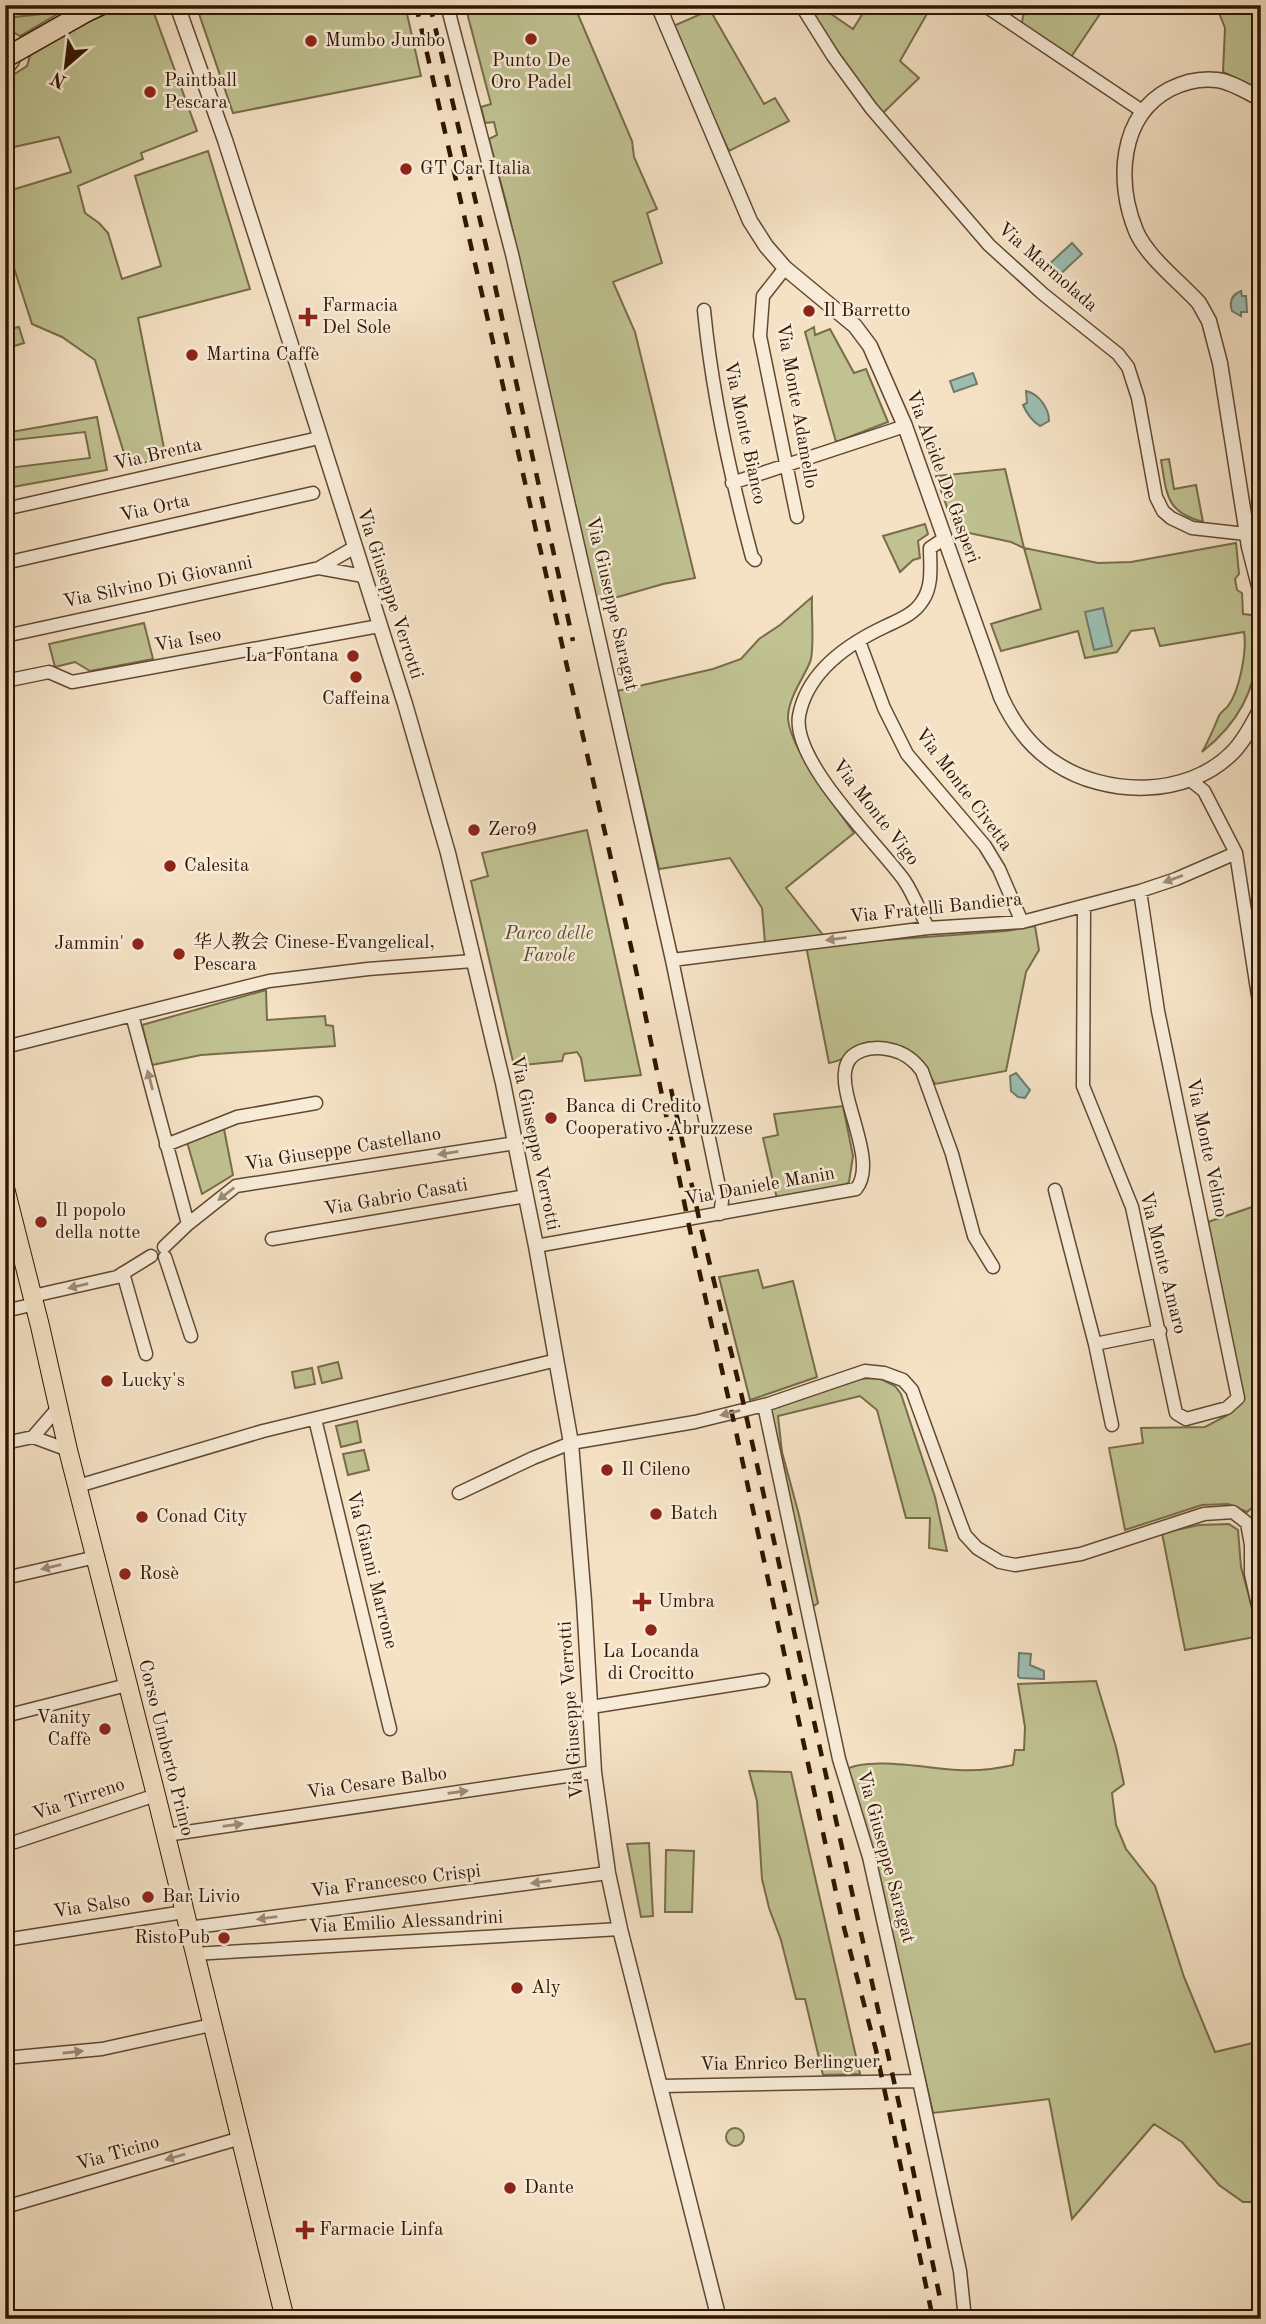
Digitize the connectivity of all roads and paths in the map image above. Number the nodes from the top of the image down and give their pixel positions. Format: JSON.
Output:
{"nodes":[{"id":1,"x":177,"y":5,"type":"edge"},
{"id":2,"x":447,"y":5,"type":"edge"},
{"id":3,"x":658,"y":5,"type":"edge"},
{"id":4,"x":801,"y":5,"type":"edge"},
{"id":5,"x":984,"y":5,"type":"edge"},
{"id":6,"x":93,"y":9,"type":"edge"},
{"id":7,"x":7,"y":56,"type":"edge"},
{"id":8,"x":1261,"y":99,"type":"edge"},
{"id":9,"x":1142,"y":111,"type":"junction"},
{"id":10,"x":785,"y":268,"type":"junction"},
{"id":11,"x":704,"y":310,"type":"dead end"},
{"id":12,"x":905,"y":426,"type":"junction"},
{"id":13,"x":319,"y":438,"type":"junction"},
{"id":14,"x":786,"y":465,"type":"junction"},
{"id":15,"x":732,"y":483,"type":"junction"},
{"id":16,"x":313,"y":493,"type":"dead end"},
{"id":17,"x":5,"y":509,"type":"edge"},
{"id":18,"x":797,"y":517,"type":"dead end"},
{"id":19,"x":1261,"y":528,"type":"edge"},
{"id":20,"x":1246,"y":534,"type":"junction"},
{"id":21,"x":945,"y":538,"type":"junction"},
{"id":22,"x":355,"y":547,"type":"junction"},
{"id":23,"x":755,"y":560,"type":"dead end"},
{"id":24,"x":5,"y":563,"type":"edge"},
{"id":25,"x":319,"y":568,"type":"junction"},
{"id":26,"x":363,"y":576,"type":"junction"},
{"id":27,"x":1261,"y":594,"type":"edge"},
{"id":28,"x":379,"y":626,"type":"junction"},
{"id":29,"x":5,"y":636,"type":"edge"},
{"id":30,"x":859,"y":641,"type":"junction"},
{"id":31,"x":5,"y":681,"type":"edge"},
{"id":32,"x":1261,"y":708,"type":"edge"},
{"id":33,"x":1189,"y":779,"type":"junction"},
{"id":34,"x":1236,"y":853,"type":"junction"},
{"id":35,"x":1140,"y":891,"type":"junction"},
{"id":36,"x":1084,"y":906,"type":"junction"},
{"id":37,"x":1022,"y":922,"type":"junction"},
{"id":38,"x":928,"y":928,"type":"junction"},
{"id":39,"x":1255,"y":940,"type":"edge"},
{"id":40,"x":672,"y":960,"type":"junction"},
{"id":41,"x":473,"y":961,"type":"junction"},
{"id":42,"x":132,"y":1015,"type":"junction"},
{"id":43,"x":1261,"y":1015,"type":"edge"},
{"id":44,"x":5,"y":1047,"type":"edge"},
{"id":45,"x":316,"y":1103,"type":"dead end"},
{"id":46,"x":516,"y":1143,"type":"junction"},
{"id":47,"x":166,"y":1145,"type":"junction"},
{"id":48,"x":5,"y":1188,"type":"edge"},
{"id":49,"x":1055,"y":1190,"type":"dead end"},
{"id":50,"x":526,"y":1196,"type":"junction"},
{"id":51,"x":720,"y":1214,"type":"junction"},
{"id":52,"x":188,"y":1224,"type":"junction"},
{"id":53,"x":272,"y":1239,"type":"dead end"},
{"id":54,"x":536,"y":1246,"type":"junction"},
{"id":55,"x":164,"y":1252,"type":"junction"},
{"id":56,"x":993,"y":1268,"type":"dead end"},
{"id":57,"x":123,"y":1273,"type":"junction"},
{"id":58,"x":34,"y":1300,"type":"junction"},
{"id":59,"x":5,"y":1311,"type":"edge"},
{"id":60,"x":1160,"y":1331,"type":"junction"},
{"id":61,"x":191,"y":1336,"type":"dead end"},
{"id":62,"x":1096,"y":1344,"type":"junction"},
{"id":63,"x":146,"y":1354,"type":"dead end"},
{"id":64,"x":557,"y":1360,"type":"junction"},
{"id":65,"x":764,"y":1405,"type":"junction"},
{"id":66,"x":58,"y":1408,"type":"junction"},
{"id":67,"x":1227,"y":1408,"type":"joint"},
{"id":68,"x":315,"y":1419,"type":"junction"},
{"id":69,"x":1112,"y":1425,"type":"dead end"},
{"id":70,"x":33,"y":1437,"type":"junction"},
{"id":71,"x":5,"y":1443,"type":"edge"},
{"id":72,"x":571,"y":1443,"type":"junction"},
{"id":73,"x":68,"y":1450,"type":"junction"},
{"id":74,"x":78,"y":1486,"type":"junction"},
{"id":75,"x":459,"y":1493,"type":"dead end"},
{"id":76,"x":96,"y":1557,"type":"junction"},
{"id":77,"x":5,"y":1578,"type":"edge"},
{"id":78,"x":1261,"y":1619,"type":"edge"},
{"id":79,"x":763,"y":1679,"type":"dead end"},
{"id":80,"x":127,"y":1685,"type":"junction"},
{"id":81,"x":591,"y":1707,"type":"junction"},
{"id":82,"x":5,"y":1716,"type":"edge"},
{"id":83,"x":390,"y":1729,"type":"dead end"},
{"id":84,"x":594,"y":1772,"type":"junction"},
{"id":85,"x":156,"y":1794,"type":"junction"},
{"id":86,"x":166,"y":1835,"type":"junction"},
{"id":87,"x":15,"y":1842,"type":"dead end"},
{"id":88,"x":608,"y":1873,"type":"junction"},
{"id":89,"x":186,"y":1920,"type":"junction"},
{"id":90,"x":620,"y":1929,"type":"junction"},
{"id":91,"x":5,"y":1940,"type":"edge"},
{"id":92,"x":194,"y":1954,"type":"junction"},
{"id":93,"x":211,"y":2025,"type":"junction"},
{"id":94,"x":5,"y":2058,"type":"edge"},
{"id":95,"x":919,"y":2081,"type":"junction"},
{"id":96,"x":662,"y":2086,"type":"junction"},
{"id":97,"x":241,"y":2138,"type":"junction"},
{"id":98,"x":5,"y":2207,"type":"edge"},
{"id":99,"x":285,"y":2319,"type":"edge"},
{"id":100,"x":719,"y":2319,"type":"edge"},
{"id":101,"x":965,"y":2319,"type":"edge"}],
"edges":[{"from":1,"to":13,"type":"street","name":"Via Giuseppe Verrotti"},
{"from":2,"to":40,"type":"street","name":"Via Giuseppe Saragat"},
{"from":3,"to":10,"type":"street","name":"Via Alcide De Gasperi"},
{"from":4,"to":20,"type":"street","name":"Via Marmolada"},
{"from":5,"to":9,"type":"street"},
{"from":6,"to":7,"type":"highway","bridge":true},
{"from":8,"to":9,"type":"street"},
{"from":9,"to":20,"type":"street"},
{"from":10,"to":12,"type":"street","name":"Via Alcide De Gasperi"},
{"from":10,"to":14,"type":"street","name":"Via Monte Adamello"},
{"from":11,"to":15,"type":"street","name":"Via Monte Bianco"},
{"from":12,"to":14,"type":"street"},
{"from":12,"to":21,"type":"street","name":"Via Alcide De Gasperi"},
{"from":13,"to":17,"type":"street","name":"Via Brenta"},
{"from":13,"to":22,"type":"street","name":"Via Giuseppe Verrotti"},
{"from":14,"to":15,"type":"street"},
{"from":14,"to":18,"type":"street","name":"Via Monte Adamello"},
{"from":15,"to":23,"type":"street","name":"Via Monte Bianco"},
{"from":16,"to":24,"type":"street","name":"Via Orta"},
{"from":19,"to":20,"type":"street"},
{"from":20,"to":27,"type":"street"},
{"from":21,"to":30,"type":"street","name":"Via Monte Vigo"},
{"from":21,"to":33,"type":"street","name":"Via Alcide De Gasperi"},
{"from":22,"to":25,"type":"street","name":"Via Silvino Di Giovanni"},
{"from":22,"to":26,"type":"street","name":"Via Giuseppe Verrotti"},
{"from":25,"to":26,"type":"street","name":"Via Silvino Di Giovanni"},
{"from":25,"to":29,"type":"street","name":"Via Silvino Di Giovanni"},
{"from":26,"to":28,"type":"street","name":"Via Giuseppe Verrotti"},
{"from":28,"to":31,"type":"street","name":"Via Iseo"},
{"from":28,"to":41,"type":"street","name":"Via Giuseppe Verrotti"},
{"from":30,"to":37,"type":"street","name":"Via Monte Civetta"},
{"from":30,"to":38,"type":"street","name":"Via Monte Vigo"},
{"from":32,"to":33,"type":"street","name":"Via Alcide De Gasperi"},
{"from":33,"to":34,"type":"street"},
{"from":34,"to":35,"type":"street","name":"Via Fratelli Bandiera","one_way":true},
{"from":34,"to":39,"type":"street"},
{"from":35,"to":36,"type":"street","name":"Via Fratelli Bandiera"},
{"from":35,"to":67,"type":"street","name":"Via Monte Velino"},
{"from":36,"to":37,"type":"street","name":"Via Fratelli Bandiera"},
{"from":36,"to":60,"type":"street","name":"Via Monte Amaro"},
{"from":37,"to":38,"type":"street","name":"Via Fratelli Bandiera"},
{"from":38,"to":40,"type":"street","name":"Via Fratelli Bandiera","one_way":true},
{"from":39,"to":43,"type":"street"},
{"from":40,"to":51,"type":"street","name":"Via Giuseppe Saragat"},
{"from":41,"to":42,"type":"street"},
{"from":41,"to":46,"type":"street","name":"Via Giuseppe Verrotti"},
{"from":42,"to":44,"type":"street"},
{"from":47,"to":42,"type":"street","one_way":true},
{"from":45,"to":47,"type":"street"},
{"from":46,"to":50,"type":"street","name":"Via Giuseppe Verrotti"},
{"from":46,"to":52,"type":"street","name":"Via Giuseppe Castellano","one_way":true},
{"from":47,"to":52,"type":"street"},
{"from":48,"to":58,"type":"main road","name":"Corso Umberto Primo"},
{"from":49,"to":62,"type":"street"},
{"from":50,"to":53,"type":"street","name":"Via Gabrio Casati"},
{"from":50,"to":54,"type":"street","name":"Via Giuseppe Verrotti"},
{"from":51,"to":54,"type":"street","name":"Via Daniele Manin"},
{"from":51,"to":56,"type":"street","name":"Via Daniele Manin"},
{"from":52,"to":55,"type":"street","name":"Via Giuseppe Castellano"},
{"from":54,"to":64,"type":"street","name":"Via Giuseppe Verrotti"},
{"from":55,"to":57,"type":"street"},
{"from":55,"to":61,"type":"street"},
{"from":57,"to":58,"type":"street","one_way":true},
{"from":57,"to":63,"type":"street"},
{"from":58,"to":59,"type":"street"},
{"from":58,"to":66,"type":"main road","name":"Corso Umberto Primo"},
{"from":60,"to":62,"type":"street"},
{"from":60,"to":67,"type":"street","name":"Via Monte Amaro"},
{"from":62,"to":69,"type":"street"},
{"from":64,"to":68,"type":"street"},
{"from":64,"to":72,"type":"street","name":"Via Giuseppe Verrotti"},
{"from":65,"to":72,"type":"street","one_way":true},
{"from":65,"to":78,"type":"street"},
{"from":65,"to":95,"type":"street","name":"Via Giuseppe Saragat"},
{"from":66,"to":70,"type":"street"},
{"from":66,"to":73,"type":"main road","name":"Corso Umberto Primo"},
{"from":68,"to":74,"type":"street"},
{"from":68,"to":83,"type":"street","name":"Via Gianni Marrone"},
{"from":70,"to":71,"type":"street"},
{"from":70,"to":73,"type":"street"},
{"from":72,"to":75,"type":"street"},
{"from":72,"to":81,"type":"street","name":"Via Giuseppe Verrotti"},
{"from":73,"to":74,"type":"main road","name":"Corso Umberto Primo"},
{"from":74,"to":76,"type":"main road","name":"Corso Umberto Primo"},
{"from":76,"to":77,"type":"street","one_way":true},
{"from":76,"to":80,"type":"main road","name":"Corso Umberto Primo"},
{"from":79,"to":81,"type":"street"},
{"from":80,"to":82,"type":"street"},
{"from":80,"to":85,"type":"main road","name":"Corso Umberto Primo"},
{"from":81,"to":84,"type":"street","name":"Via Giuseppe Verrotti"},
{"from":86,"to":84,"type":"street","name":"Via Cesare Balbo","one_way":true},
{"from":84,"to":88,"type":"street","name":"Via Giuseppe Verrotti"},
{"from":85,"to":86,"type":"main road","name":"Corso Umberto Primo"},
{"from":85,"to":87,"type":"street","name":"Via Tirreno"},
{"from":86,"to":89,"type":"main road","name":"Corso Umberto Primo"},
{"from":88,"to":89,"type":"street","name":"Via Francesco Crispi","one_way":true},
{"from":88,"to":90,"type":"street","name":"Via Giuseppe Verrotti"},
{"from":89,"to":91,"type":"street","name":"Via Salso"},
{"from":89,"to":92,"type":"main road","name":"Corso Umberto Primo"},
{"from":90,"to":92,"type":"street","name":"Via Emilio Alessandrini"},
{"from":90,"to":96,"type":"street","name":"Via Giuseppe Verrotti"},
{"from":92,"to":93,"type":"main road","name":"Corso Umberto Primo"},
{"from":94,"to":93,"type":"street","one_way":true},
{"from":93,"to":97,"type":"main road","name":"Corso Umberto Primo"},
{"from":95,"to":96,"type":"street","name":"Via Enrico Berlinguer"},
{"from":95,"to":101,"type":"street","name":"Via Giuseppe Saragat"},
{"from":96,"to":100,"type":"street","name":"Via Giuseppe Verrotti"},
{"from":97,"to":98,"type":"street","name":"Via Ticino","one_way":true},
{"from":97,"to":99,"type":"main road","name":"Corso Umberto Primo"}]}
